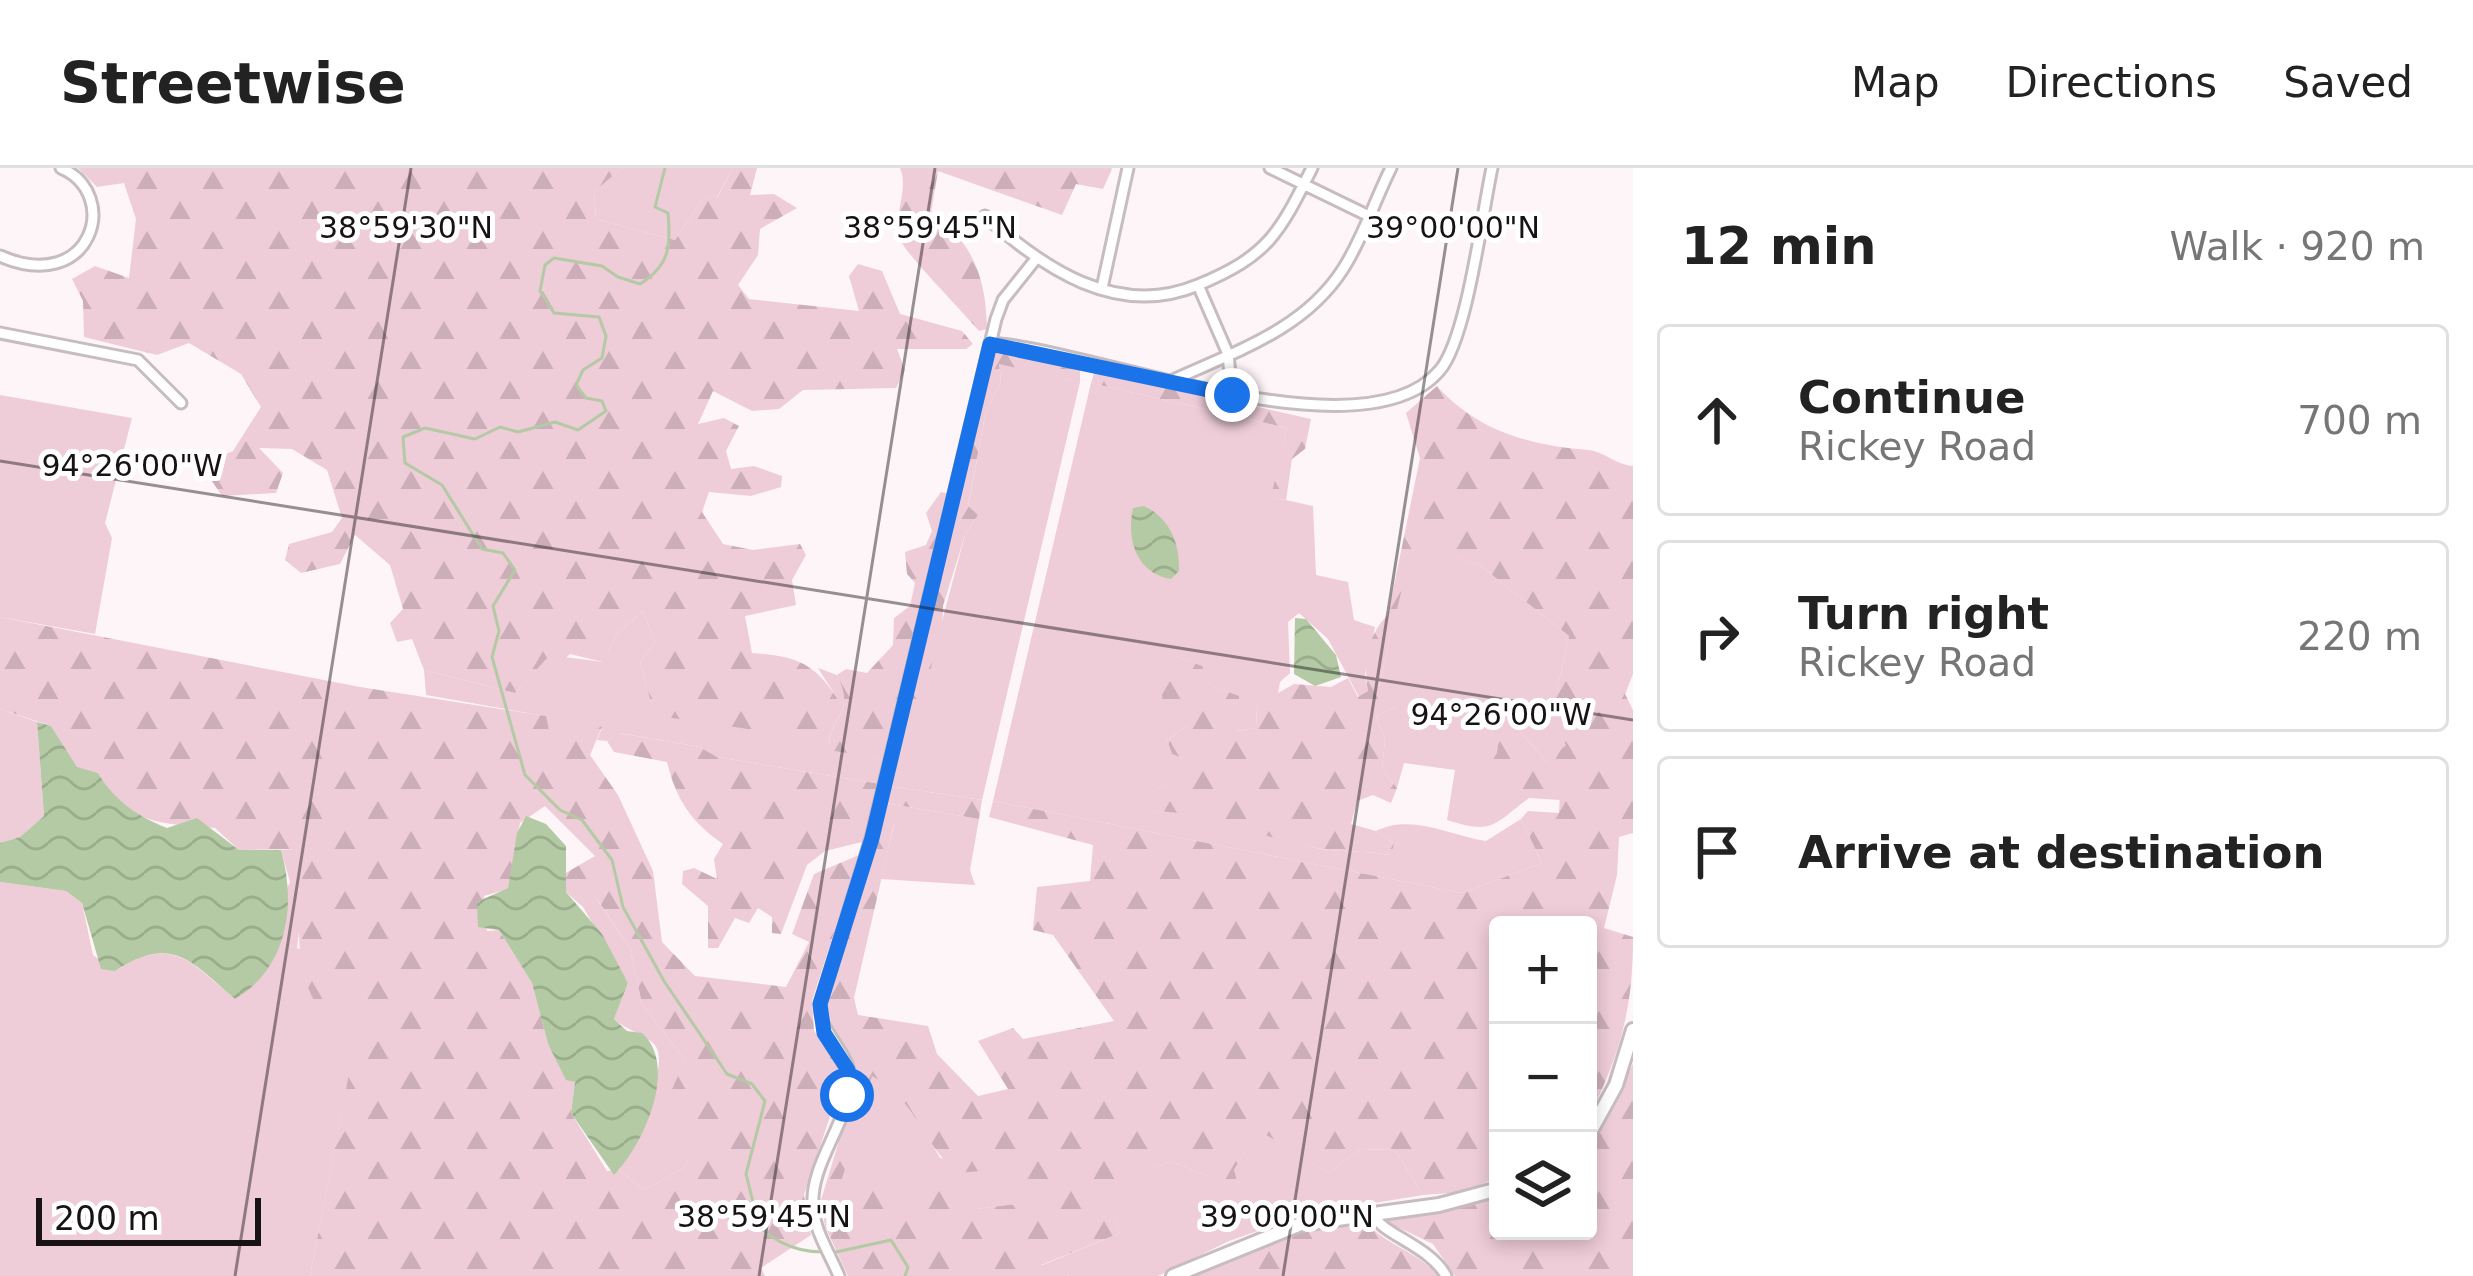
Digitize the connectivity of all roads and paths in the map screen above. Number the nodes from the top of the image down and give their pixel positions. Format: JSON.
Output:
{"nodes":[{"id":1,"x":62,"y":168,"type":"edge"},
{"id":2,"x":1128,"y":168,"type":"edge"},
{"id":3,"x":1270,"y":168,"type":"edge"},
{"id":4,"x":1312,"y":168,"type":"edge"},
{"id":5,"x":1391,"y":168,"type":"edge"},
{"id":6,"x":1492,"y":168,"type":"edge"},
{"id":7,"x":1304,"y":184,"type":"junction"},
{"id":8,"x":985,"y":217,"type":"dead end"},
{"id":9,"x":1371,"y":217,"type":"junction"},
{"id":10,"x":0,"y":256,"type":"edge"},
{"id":11,"x":1035,"y":260,"type":"junction"},
{"id":12,"x":1198,"y":285,"type":"junction"},
{"id":13,"x":1102,"y":288,"type":"junction"},
{"id":14,"x":0,"y":333,"type":"edge"},
{"id":15,"x":990,"y":344,"type":"junction"},
{"id":16,"x":1228,"y":354,"type":"junction"},
{"id":17,"x":1172,"y":380,"type":"junction"},
{"id":18,"x":1232,"y":395,"type":"junction"},
{"id":19,"x":181,"y":403,"type":"dead end"},
{"id":20,"x":1633,"y":1030,"type":"edge"},
{"id":21,"x":1631,"y":1049,"type":"edge"},
{"id":22,"x":1590,"y":1132,"type":"edge"},
{"id":23,"x":1489,"y":1192,"type":"edge"},
{"id":24,"x":1373,"y":1211,"type":"junction"},
{"id":25,"x":839,"y":1276,"type":"edge"},
{"id":26,"x":1173,"y":1276,"type":"edge"},
{"id":27,"x":1446,"y":1276,"type":"edge"}],
"edges":[{"from":1,"to":10,"type":"street"},
{"from":2,"to":13,"type":"street"},
{"from":3,"to":7,"type":"street"},
{"from":4,"to":7,"type":"street"},
{"from":5,"to":9,"type":"street"},
{"from":6,"to":18,"type":"street"},
{"from":7,"to":9,"type":"street"},
{"from":7,"to":12,"type":"street"},
{"from":8,"to":11,"type":"street"},
{"from":9,"to":16,"type":"street"},
{"from":11,"to":13,"type":"street"},
{"from":11,"to":15,"type":"street"},
{"from":12,"to":13,"type":"street"},
{"from":12,"to":16,"type":"street"},
{"from":14,"to":19,"type":"street"},
{"from":15,"to":17,"type":"street"},
{"from":15,"to":25,"type":"street"},
{"from":16,"to":17,"type":"street"},
{"from":16,"to":18,"type":"street"},
{"from":17,"to":18,"type":"street"},
{"from":20,"to":21,"type":"street"},
{"from":21,"to":22,"type":"street"},
{"from":23,"to":24,"type":"street"},
{"from":24,"to":26,"type":"street"},
{"from":24,"to":27,"type":"street"}]}
